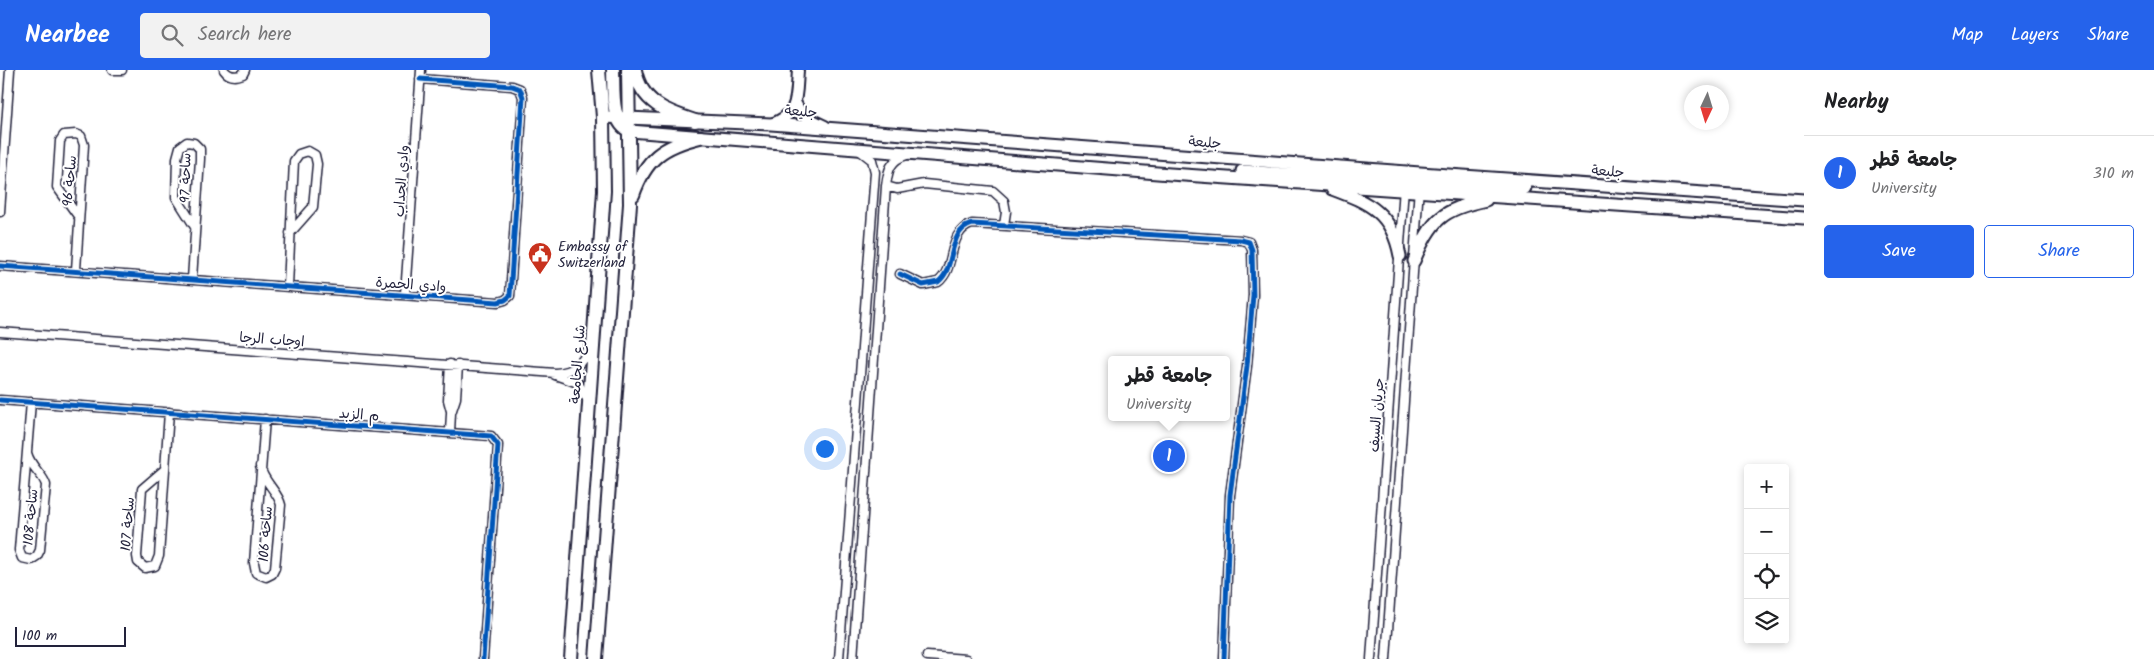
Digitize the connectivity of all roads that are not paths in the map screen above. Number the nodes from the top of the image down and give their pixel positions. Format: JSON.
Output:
{"nodes":[{"id":1,"x":10,"y":70,"type":"edge"},
{"id":2,"x":112,"y":70,"type":"edge"},
{"id":3,"x":122,"y":70,"type":"edge"},
{"id":4,"x":224,"y":70,"type":"edge"},
{"id":5,"x":245,"y":70,"type":"edge"},
{"id":6,"x":421,"y":70,"type":"edge"},
{"id":7,"x":599,"y":70,"type":"edge"},
{"id":8,"x":613,"y":70,"type":"edge"},
{"id":9,"x":628,"y":70,"type":"edge"},
{"id":10,"x":635,"y":70,"type":"edge"},
{"id":11,"x":798,"y":70,"type":"edge"},
{"id":12,"x":420,"y":79,"type":"junction"},
{"id":13,"x":795,"y":101,"type":"junction"},
{"id":14,"x":603,"y":117,"type":"junction"},
{"id":15,"x":616,"y":117,"type":"junction"},
{"id":16,"x":630,"y":117,"type":"junction"},
{"id":17,"x":695,"y":120,"type":"junction"},
{"id":18,"x":772,"y":124,"type":"junction"},
{"id":19,"x":830,"y":128,"type":"junction"},
{"id":20,"x":630,"y":132,"type":"junction"},
{"id":21,"x":700,"y":137,"type":"junction"},
{"id":22,"x":857,"y":149,"type":"junction"},
{"id":23,"x":912,"y":153,"type":"junction"},
{"id":24,"x":1225,"y":178,"type":"junction"},
{"id":25,"x":1404,"y":181,"type":"junction"},
{"id":26,"x":1419,"y":182,"type":"junction"},
{"id":27,"x":1318,"y":184,"type":"junction"},
{"id":28,"x":886,"y":186,"type":"junction"},
{"id":29,"x":1500,"y":197,"type":"junction"},
{"id":30,"x":872,"y":198,"type":"junction"},
{"id":31,"x":0,"y":200,"type":"edge"},
{"id":32,"x":885,"y":200,"type":"junction"},
{"id":33,"x":1804,"y":200,"type":"edge"},
{"id":34,"x":630,"y":204,"type":"junction"},
{"id":35,"x":0,"y":212,"type":"edge"},
{"id":36,"x":78,"y":216,"type":"junction"},
{"id":37,"x":1804,"y":218,"type":"edge"},
{"id":38,"x":1004,"y":225,"type":"junction"},
{"id":39,"x":195,"y":227,"type":"junction"},
{"id":40,"x":290,"y":233,"type":"junction"},
{"id":41,"x":1400,"y":256,"type":"junction"},
{"id":42,"x":1414,"y":261,"type":"junction"},
{"id":43,"x":0,"y":266,"type":"edge"},
{"id":44,"x":76,"y":270,"type":"junction"},
{"id":45,"x":900,"y":274,"type":"dead end"},
{"id":46,"x":192,"y":279,"type":"junction"},
{"id":47,"x":288,"y":286,"type":"junction"},
{"id":48,"x":405,"y":294,"type":"junction"},
{"id":49,"x":594,"y":330,"type":"junction"},
{"id":50,"x":0,"y":332,"type":"edge"},
{"id":51,"x":454,"y":364,"type":"junction"},
{"id":52,"x":543,"y":372,"type":"junction"},
{"id":53,"x":0,"y":400,"type":"edge"},
{"id":54,"x":31,"y":402,"type":"junction"},
{"id":55,"x":169,"y":412,"type":"junction"},
{"id":56,"x":265,"y":419,"type":"junction"},
{"id":57,"x":588,"y":420,"type":"junction"},
{"id":58,"x":450,"y":432,"type":"junction"},
{"id":59,"x":26,"y":453,"type":"junction"},
{"id":60,"x":260,"y":466,"type":"junction"},
{"id":61,"x":164,"y":470,"type":"junction"},
{"id":62,"x":927,"y":656,"type":"dead end"},
{"id":63,"x":483,"y":659,"type":"edge"},
{"id":64,"x":571,"y":659,"type":"edge"},
{"id":65,"x":596,"y":659,"type":"edge"},
{"id":66,"x":839,"y":659,"type":"edge"},
{"id":67,"x":853,"y":659,"type":"edge"},
{"id":68,"x":966,"y":659,"type":"edge"},
{"id":69,"x":1224,"y":659,"type":"edge"},
{"id":70,"x":1371,"y":659,"type":"edge"},
{"id":71,"x":1386,"y":659,"type":"edge"}],
"edges":[{"from":1,"to":31,"type":"street"},
{"from":2,"to":3,"type":"street"},
{"from":4,"to":5,"type":"street"},
{"from":6,"to":12,"type":"street","name":"وادي الحداب"},
{"from":7,"to":14,"type":"main road","name":"شارع الجامعة"},
{"from":8,"to":15,"type":"main road"},
{"from":9,"to":16,"type":"main road"},
{"from":10,"to":17,"type":"main road"},
{"from":11,"to":13,"type":"street"},
{"from":12,"to":48,"type":"street","name":"وادي الحداب"},
{"from":12,"to":48,"type":"street","name":"وادي الحمرة"},
{"from":13,"to":18,"type":"street"},
{"from":13,"to":19,"type":"street"},
{"from":14,"to":15,"type":"main road","name":"جليعة"},
{"from":14,"to":49,"type":"main road","name":"شارع الجامعة"},
{"from":15,"to":16,"type":"main road","name":"جليعة"},
{"from":15,"to":20,"type":"main road"},
{"from":16,"to":17,"type":"main road","name":"جليعة"},
{"from":16,"to":20,"type":"main road"},
{"from":17,"to":18,"type":"main road","name":"جليعة"},
{"from":18,"to":19,"type":"main road","name":"جليعة"},
{"from":19,"to":25,"type":"main road","name":"جليعة"},
{"from":20,"to":21,"type":"main road","name":"جليعة"},
{"from":20,"to":34,"type":"main road"},
{"from":21,"to":22,"type":"main road","name":"جليعة"},
{"from":21,"to":34,"type":"main road"},
{"from":22,"to":23,"type":"main road","name":"جليعة"},
{"from":22,"to":30,"type":"street"},
{"from":23,"to":24,"type":"main road","name":"جليعة"},
{"from":23,"to":28,"type":"street"},
{"from":24,"to":25,"type":"main road"},
{"from":24,"to":27,"type":"main road","name":"جليعة"},
{"from":25,"to":26,"type":"main road","name":"جليعة"},
{"from":25,"to":26,"type":"main road"},
{"from":25,"to":27,"type":"main road","name":"جليعة"},
{"from":25,"to":41,"type":"street","name":"جريان السيف"},
{"from":26,"to":29,"type":"main road","name":"جليعة"},
{"from":26,"to":33,"type":"main road","name":"جليعة"},
{"from":26,"to":42,"type":"street","name":"جريان السيف"},
{"from":27,"to":41,"type":"main road"},
{"from":28,"to":32,"type":"street"},
{"from":28,"to":38,"type":"street"},
{"from":29,"to":37,"type":"main road","name":"جليعة"},
{"from":29,"to":42,"type":"main road"},
{"from":30,"to":32,"type":"street"},
{"from":30,"to":66,"type":"street"},
{"from":31,"to":35,"type":"street"},
{"from":32,"to":67,"type":"street"},
{"from":34,"to":65,"type":"main road"},
{"from":36,"to":36,"type":"street","name":"ساحة 96"},
{"from":36,"to":44,"type":"street","name":"ساحة 96"},
{"from":38,"to":45,"type":"street"},
{"from":38,"to":69,"type":"street"},
{"from":39,"to":39,"type":"street","name":"ساحة 97"},
{"from":39,"to":46,"type":"street","name":"ساحة 97"},
{"from":40,"to":40,"type":"street"},
{"from":40,"to":47,"type":"street"},
{"from":41,"to":70,"type":"street","name":"جريان السيف"},
{"from":42,"to":71,"type":"street","name":"جريان السيف"},
{"from":43,"to":44,"type":"street","name":"وادي الحمرة"},
{"from":44,"to":46,"type":"street","name":"وادي الحمرة"},
{"from":46,"to":47,"type":"street","name":"وادي الحمرة"},
{"from":47,"to":48,"type":"street","name":"وادي الحمرة"},
{"from":49,"to":52,"type":"street","name":"اوجاب الرجا"},
{"from":49,"to":57,"type":"main road","name":"شارع الجامعة"},
{"from":50,"to":51,"type":"street","name":"اوجاب الرجا"},
{"from":51,"to":52,"type":"street","name":"اوجاب الرجا"},
{"from":51,"to":58,"type":"street"},
{"from":52,"to":57,"type":"street","name":"اوجاب الرجا"},
{"from":53,"to":54,"type":"street","name":"م الزبد"},
{"from":54,"to":55,"type":"street","name":"م الزبد"},
{"from":54,"to":59,"type":"street","name":"ساحة 108"},
{"from":55,"to":56,"type":"street","name":"م الزبد"},
{"from":55,"to":61,"type":"street","name":"ساحة 107"},
{"from":56,"to":58,"type":"street","name":"م الزبد"},
{"from":56,"to":60,"type":"street","name":"ساحة 106"},
{"from":57,"to":64,"type":"main road","name":"شارع الجامعة"},
{"from":58,"to":63,"type":"street","name":"م الزبد"},
{"from":59,"to":59,"type":"street","name":"ساحة 108"},
{"from":60,"to":60,"type":"street","name":"ساحة 106"},
{"from":61,"to":61,"type":"street","name":"ساحة 107"},
{"from":62,"to":68,"type":"street"}]}
